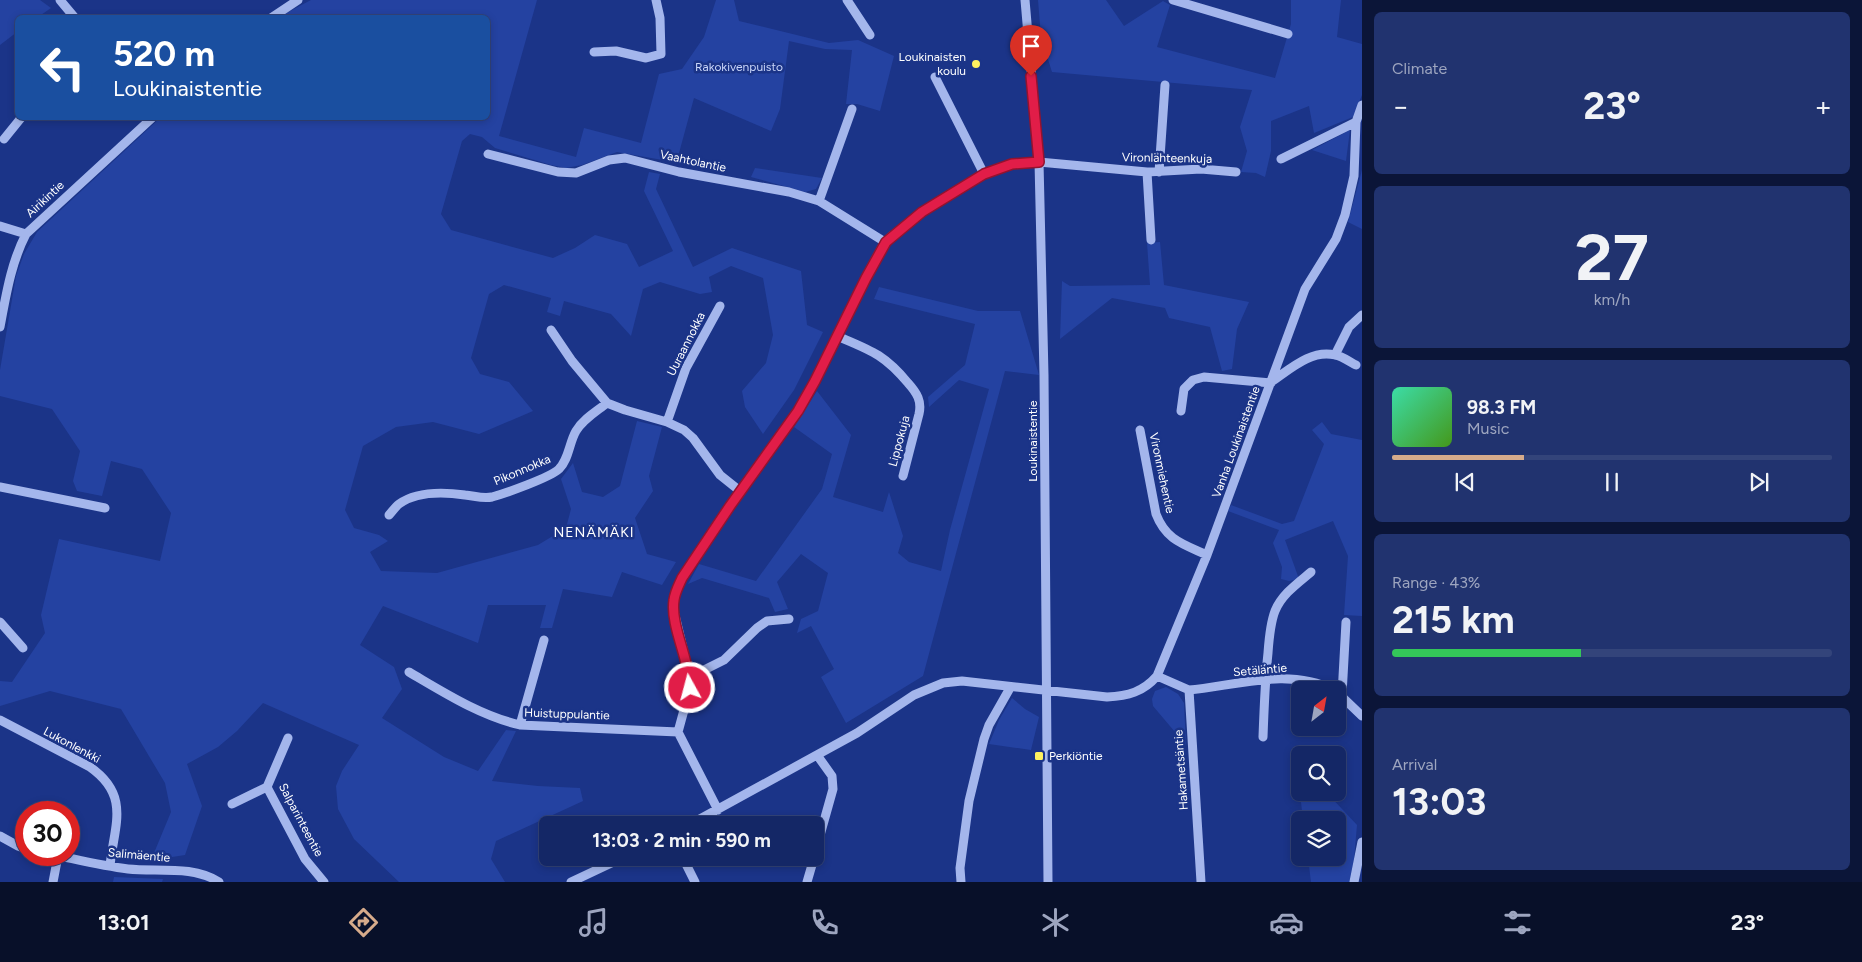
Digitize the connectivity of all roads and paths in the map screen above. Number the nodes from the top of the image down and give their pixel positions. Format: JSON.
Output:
{"nodes":[{"id":1,"x":298,"y":0,"type":"edge"},
{"id":2,"x":656,"y":0,"type":"edge"},
{"id":3,"x":847,"y":0,"type":"edge"},
{"id":4,"x":1025,"y":0,"type":"edge"},
{"id":5,"x":1173,"y":0,"type":"edge"},
{"id":6,"x":64,"y":1,"type":"edge"},
{"id":7,"x":73,"y":15,"type":"edge"},
{"id":8,"x":275,"y":15,"type":"edge"},
{"id":9,"x":1288,"y":34,"type":"dead end"},
{"id":10,"x":870,"y":35,"type":"dead end"},
{"id":11,"x":594,"y":52,"type":"dead end"},
{"id":12,"x":935,"y":77,"type":"dead end"},
{"id":13,"x":1164,"y":85,"type":"dead end"},
{"id":14,"x":1362,"y":105,"type":"edge"},
{"id":15,"x":852,"y":109,"type":"dead end"},
{"id":16,"x":19,"y":120,"type":"edge"},
{"id":17,"x":150,"y":120,"type":"edge"},
{"id":18,"x":1356,"y":122,"type":"junction"},
{"id":19,"x":4,"y":139,"type":"dead end"},
{"id":20,"x":488,"y":154,"type":"dead end"},
{"id":21,"x":1281,"y":159,"type":"dead end"},
{"id":22,"x":1039,"y":162,"type":"junction"},
{"id":23,"x":1147,"y":172,"type":"junction"},
{"id":24,"x":1159,"y":172,"type":"junction"},
{"id":25,"x":1236,"y":172,"type":"dead end"},
{"id":26,"x":984,"y":174,"type":"junction"},
{"id":27,"x":819,"y":201,"type":"junction"},
{"id":28,"x":0,"y":226,"type":"edge"},
{"id":29,"x":26,"y":234,"type":"junction"},
{"id":30,"x":1151,"y":240,"type":"dead end"},
{"id":31,"x":886,"y":242,"type":"junction"},
{"id":32,"x":720,"y":306,"type":"dead end"},
{"id":33,"x":1362,"y":315,"type":"edge"},
{"id":34,"x":0,"y":327,"type":"edge"},
{"id":35,"x":551,"y":330,"type":"dead end"},
{"id":36,"x":837,"y":336,"type":"junction"},
{"id":37,"x":1335,"y":355,"type":"junction"},
{"id":38,"x":1356,"y":365,"type":"dead end"},
{"id":39,"x":1271,"y":382,"type":"junction"},
{"id":40,"x":607,"y":403,"type":"junction"},
{"id":41,"x":1180,"y":411,"type":"dead end"},
{"id":42,"x":667,"y":422,"type":"junction"},
{"id":43,"x":1140,"y":430,"type":"dead end"},
{"id":44,"x":903,"y":476,"type":"dead end"},
{"id":45,"x":0,"y":488,"type":"edge"},
{"id":46,"x":740,"y":491,"type":"junction"},
{"id":47,"x":105,"y":508,"type":"dead end"},
{"id":48,"x":389,"y":516,"type":"dead end"},
{"id":49,"x":1207,"y":555,"type":"junction"},
{"id":50,"x":1311,"y":572,"type":"dead end"},
{"id":51,"x":789,"y":619,"type":"dead end"},
{"id":52,"x":0,"y":622,"type":"edge"},
{"id":53,"x":1346,"y":622,"type":"dead end"},
{"id":54,"x":544,"y":640,"type":"dead end"},
{"id":55,"x":23,"y":648,"type":"dead end"},
{"id":56,"x":408,"y":672,"type":"dead end"},
{"id":57,"x":1157,"y":676,"type":"junction"},
{"id":58,"x":690,"y":677,"type":"junction"},
{"id":59,"x":1265,"y":680,"type":"junction"},
{"id":60,"x":1308,"y":681,"type":"edge"},
{"id":61,"x":1341,"y":681,"type":"edge"},
{"id":62,"x":1010,"y":688,"type":"junction"},
{"id":63,"x":1188,"y":690,"type":"junction"},
{"id":64,"x":1047,"y":691,"type":"junction"},
{"id":65,"x":1346,"y":700,"type":"edge"},
{"id":66,"x":1362,"y":716,"type":"edge"},
{"id":67,"x":0,"y":720,"type":"edge"},
{"id":68,"x":520,"y":725,"type":"junction"},
{"id":69,"x":678,"y":732,"type":"junction"},
{"id":70,"x":1263,"y":737,"type":"dead end"},
{"id":71,"x":288,"y":738,"type":"dead end"},
{"id":72,"x":817,"y":755,"type":"junction"},
{"id":73,"x":267,"y":787,"type":"junction"},
{"id":74,"x":232,"y":804,"type":"dead end"},
{"id":75,"x":718,"y":810,"type":"junction"},
{"id":76,"x":706,"y":816,"type":"edge"},
{"id":77,"x":824,"y":821,"type":"edge"},
{"id":78,"x":0,"y":836,"type":"edge"},
{"id":79,"x":1362,"y":842,"type":"edge"},
{"id":80,"x":15,"y":844,"type":"edge"},
{"id":81,"x":80,"y":860,"type":"edge"},
{"id":82,"x":55,"y":866,"type":"edge"},
{"id":83,"x":110,"y":866,"type":"junction"},
{"id":84,"x":605,"y":866,"type":"edge"},
{"id":85,"x":686,"y":866,"type":"edge"},
{"id":86,"x":812,"y":866,"type":"edge"},
{"id":87,"x":53,"y":882,"type":"edge"},
{"id":88,"x":219,"y":882,"type":"edge"},
{"id":89,"x":324,"y":882,"type":"edge"},
{"id":90,"x":571,"y":882,"type":"edge"},
{"id":91,"x":695,"y":882,"type":"edge"},
{"id":92,"x":807,"y":882,"type":"edge"},
{"id":93,"x":961,"y":882,"type":"edge"},
{"id":94,"x":1048,"y":882,"type":"edge"},
{"id":95,"x":1201,"y":882,"type":"edge"},
{"id":96,"x":1354,"y":882,"type":"edge"}],
"edges":[{"from":1,"to":8,"type":"street"},
{"from":2,"to":11,"type":"street"},
{"from":3,"to":10,"type":"street"},
{"from":4,"to":22,"type":"street","name":"Loukinaistentie"},
{"from":5,"to":9,"type":"street"},
{"from":6,"to":7,"type":"street"},
{"from":12,"to":26,"type":"street"},
{"from":13,"to":24,"type":"street"},
{"from":14,"to":18,"type":"street","name":"Vanha Loukinaistentie"},
{"from":15,"to":27,"type":"street"},
{"from":16,"to":19,"type":"street"},
{"from":17,"to":29,"type":"street","name":"Airikintie"},
{"from":18,"to":21,"type":"street"},
{"from":18,"to":39,"type":"street","name":"Vanha Loukinaistentie"},
{"from":20,"to":27,"type":"street","name":"Vaahtolantie"},
{"from":22,"to":23,"type":"street","name":"Vironlähteenkuja"},
{"from":22,"to":26,"type":"street","name":"Vironlähteenkuja"},
{"from":22,"to":64,"type":"street","name":"Loukinaistentie"},
{"from":23,"to":24,"type":"street","name":"Vironlähteenkuja"},
{"from":23,"to":30,"type":"street"},
{"from":24,"to":25,"type":"street","name":"Vironlähteenkuja"},
{"from":26,"to":31,"type":"street","name":"Vironlähteenkuja"},
{"from":27,"to":31,"type":"street","name":"Vaahtolantie"},
{"from":28,"to":29,"type":"street"},
{"from":29,"to":34,"type":"street","name":"Airikintie"},
{"from":31,"to":36,"type":"street"},
{"from":32,"to":42,"type":"street","name":"Uuraannokka"},
{"from":33,"to":37,"type":"street"},
{"from":35,"to":40,"type":"street"},
{"from":36,"to":44,"type":"street","name":"Lippokuja"},
{"from":36,"to":46,"type":"street"},
{"from":37,"to":38,"type":"street"},
{"from":37,"to":39,"type":"street"},
{"from":39,"to":41,"type":"street"},
{"from":39,"to":49,"type":"street","name":"Vanha Loukinaistentie"},
{"from":40,"to":42,"type":"street"},
{"from":40,"to":48,"type":"street","name":"Pikonnokka"},
{"from":42,"to":46,"type":"street"},
{"from":43,"to":49,"type":"street","name":"Vironmiehentie"},
{"from":45,"to":47,"type":"street"},
{"from":46,"to":58,"type":"street"},
{"from":49,"to":57,"type":"street","name":"Vanha Loukinaistentie"},
{"from":50,"to":59,"type":"street"},
{"from":51,"to":58,"type":"street"},
{"from":52,"to":55,"type":"street"},
{"from":53,"to":61,"type":"street"},
{"from":54,"to":68,"type":"street"},
{"from":56,"to":68,"type":"street","name":"Huistuppulantie"},
{"from":57,"to":63,"type":"street"},
{"from":57,"to":64,"type":"street","name":"Vanha Loukinaistentie"},
{"from":58,"to":69,"type":"street"},
{"from":59,"to":60,"type":"street","name":"Setäläntie"},
{"from":59,"to":63,"type":"street","name":"Setäläntie"},
{"from":59,"to":70,"type":"street"},
{"from":62,"to":64,"type":"street"},
{"from":62,"to":72,"type":"street"},
{"from":62,"to":93,"type":"street"},
{"from":63,"to":95,"type":"street","name":"Hakametsäntie"},
{"from":64,"to":94,"type":"street","name":"Loukinaistentie"},
{"from":65,"to":66,"type":"street"},
{"from":67,"to":83,"type":"street","name":"Lukonlenkki"},
{"from":68,"to":69,"type":"street","name":"Huistuppulantie"},
{"from":69,"to":75,"type":"street"},
{"from":71,"to":73,"type":"street","name":"Salparinteentie"},
{"from":72,"to":75,"type":"street"},
{"from":72,"to":77,"type":"street"},
{"from":73,"to":74,"type":"street"},
{"from":73,"to":89,"type":"street","name":"Salparinteentie"},
{"from":75,"to":76,"type":"street"},
{"from":78,"to":80,"type":"street"},
{"from":79,"to":96,"type":"street"},
{"from":81,"to":83,"type":"street","name":"Salimäentie"},
{"from":82,"to":87,"type":"street"},
{"from":83,"to":88,"type":"street","name":"Salimäentie"},
{"from":84,"to":90,"type":"street"},
{"from":85,"to":91,"type":"street"},
{"from":86,"to":92,"type":"street"}]}
